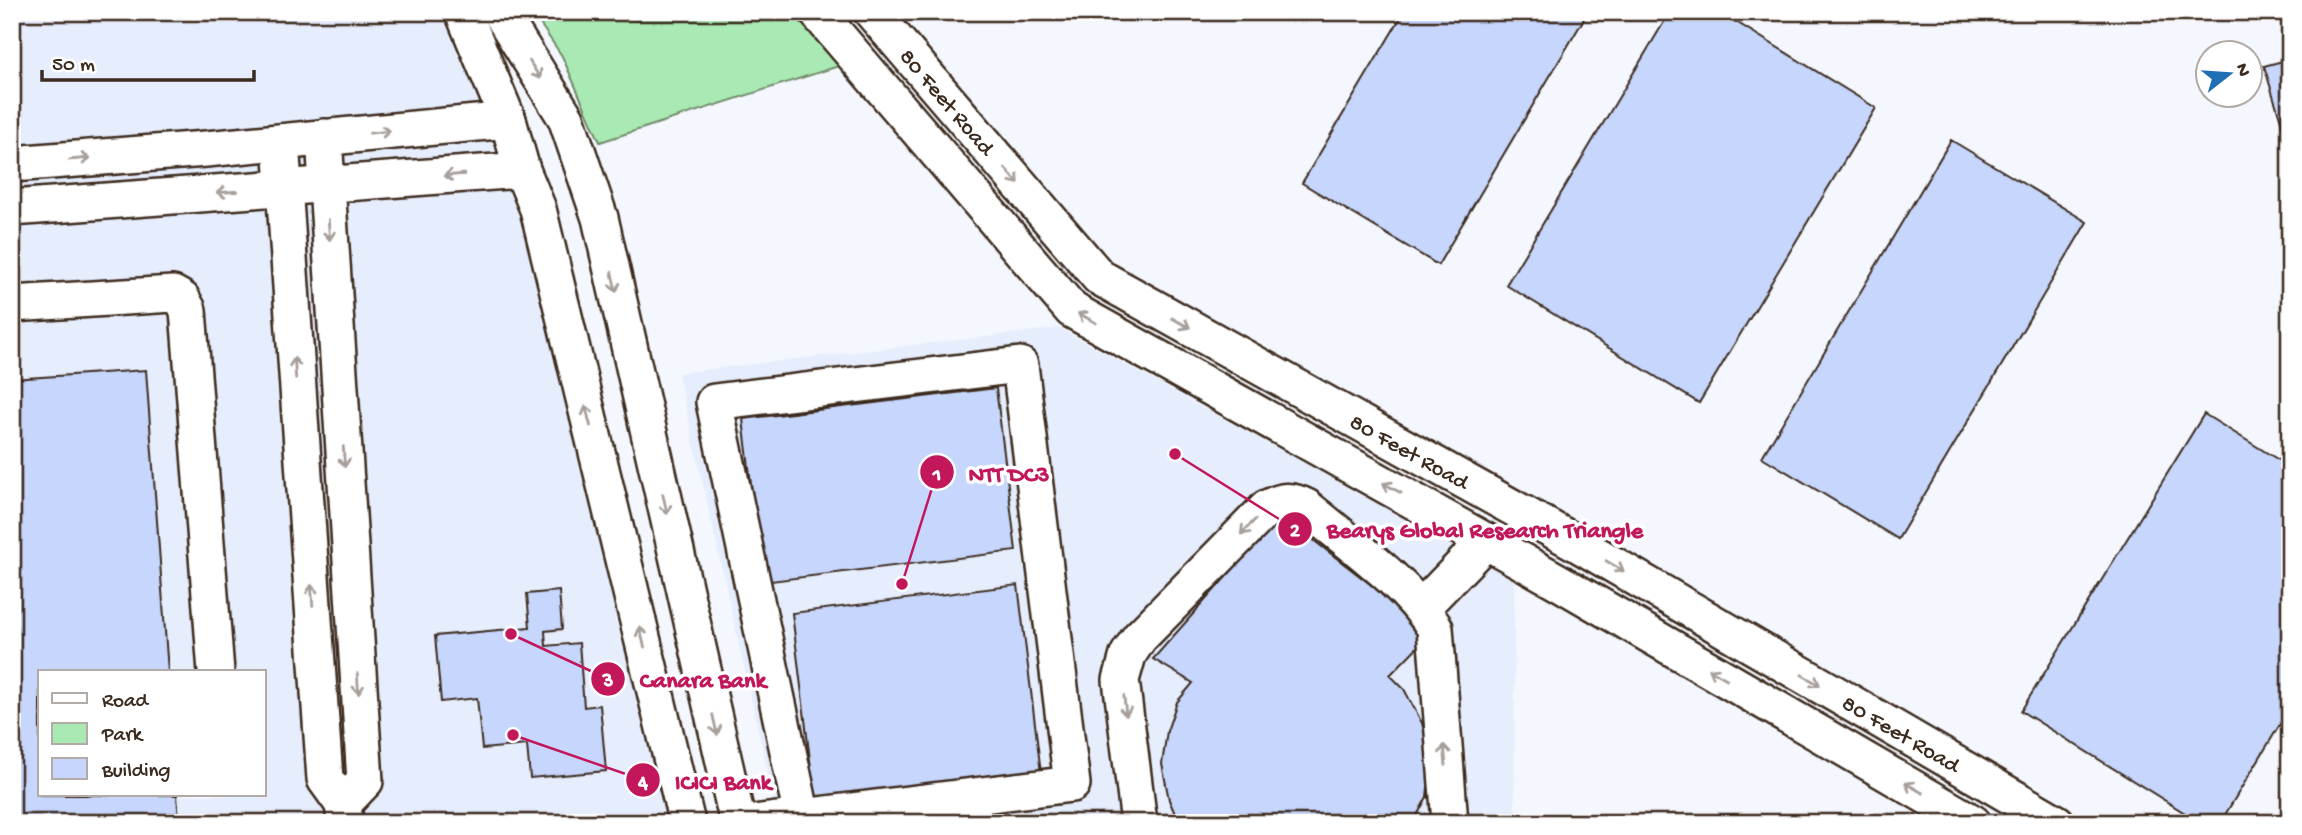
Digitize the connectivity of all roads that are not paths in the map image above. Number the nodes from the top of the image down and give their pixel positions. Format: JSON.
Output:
{"nodes":[{"id":1,"x":463,"y":12,"type":"edge"},
{"id":2,"x":500,"y":12,"type":"edge"},
{"id":3,"x":817,"y":12,"type":"edge"},
{"id":4,"x":872,"y":12,"type":"edge"},
{"id":5,"x":508,"y":120,"type":"junction"},
{"id":6,"x":324,"y":137,"type":"junction"},
{"id":7,"x":281,"y":142,"type":"junction"},
{"id":8,"x":12,"y":164,"type":"edge"},
{"id":9,"x":522,"y":170,"type":"junction"},
{"id":10,"x":326,"y":184,"type":"junction"},
{"id":11,"x":282,"y":188,"type":"junction"},
{"id":12,"x":12,"y":208,"type":"edge"},
{"id":13,"x":12,"y":304,"type":"edge"},
{"id":14,"x":1486,"y":541,"type":"junction"},
{"id":15,"x":1422,"y":607,"type":"junction"},
{"id":16,"x":216,"y":670,"type":"edge"},
{"id":17,"x":344,"y":813,"type":"edge"},
{"id":18,"x":802,"y":817,"type":"junction"},
{"id":19,"x":687,"y":823,"type":"edge"},
{"id":20,"x":738,"y":823,"type":"edge"},
{"id":21,"x":753,"y":823,"type":"edge"},
{"id":22,"x":1139,"y":823,"type":"edge"},
{"id":23,"x":1450,"y":823,"type":"edge"},
{"id":24,"x":1973,"y":823,"type":"edge"},
{"id":25,"x":2057,"y":823,"type":"edge"}],
"edges":[{"from":1,"to":5,"type":"street"},
{"from":2,"to":20,"type":"street","one_way":true},
{"from":14,"to":3,"type":"street","name":"80 Feet Road","one_way":true},
{"from":4,"to":25,"type":"street","name":"80 Feet Road","one_way":true},
{"from":6,"to":5,"type":"street","one_way":true},
{"from":5,"to":9,"type":"street"},
{"from":6,"to":7,"type":"street"},
{"from":6,"to":10,"type":"street"},
{"from":8,"to":7,"type":"street","one_way":true},
{"from":7,"to":11,"type":"street"},
{"from":9,"to":10,"type":"street","one_way":true},
{"from":19,"to":9,"type":"street","one_way":true},
{"from":10,"to":11,"type":"street"},
{"from":10,"to":17,"type":"street","one_way":true},
{"from":11,"to":12,"type":"street","one_way":true},
{"from":17,"to":11,"type":"street","one_way":true},
{"from":13,"to":16,"type":"street"},
{"from":14,"to":15,"type":"street"},
{"from":24,"to":14,"type":"street","name":"80 Feet Road","one_way":true},
{"from":15,"to":22,"type":"street","one_way":true},
{"from":23,"to":15,"type":"street","one_way":true},
{"from":18,"to":18,"type":"street"},
{"from":18,"to":21,"type":"street"}]}
